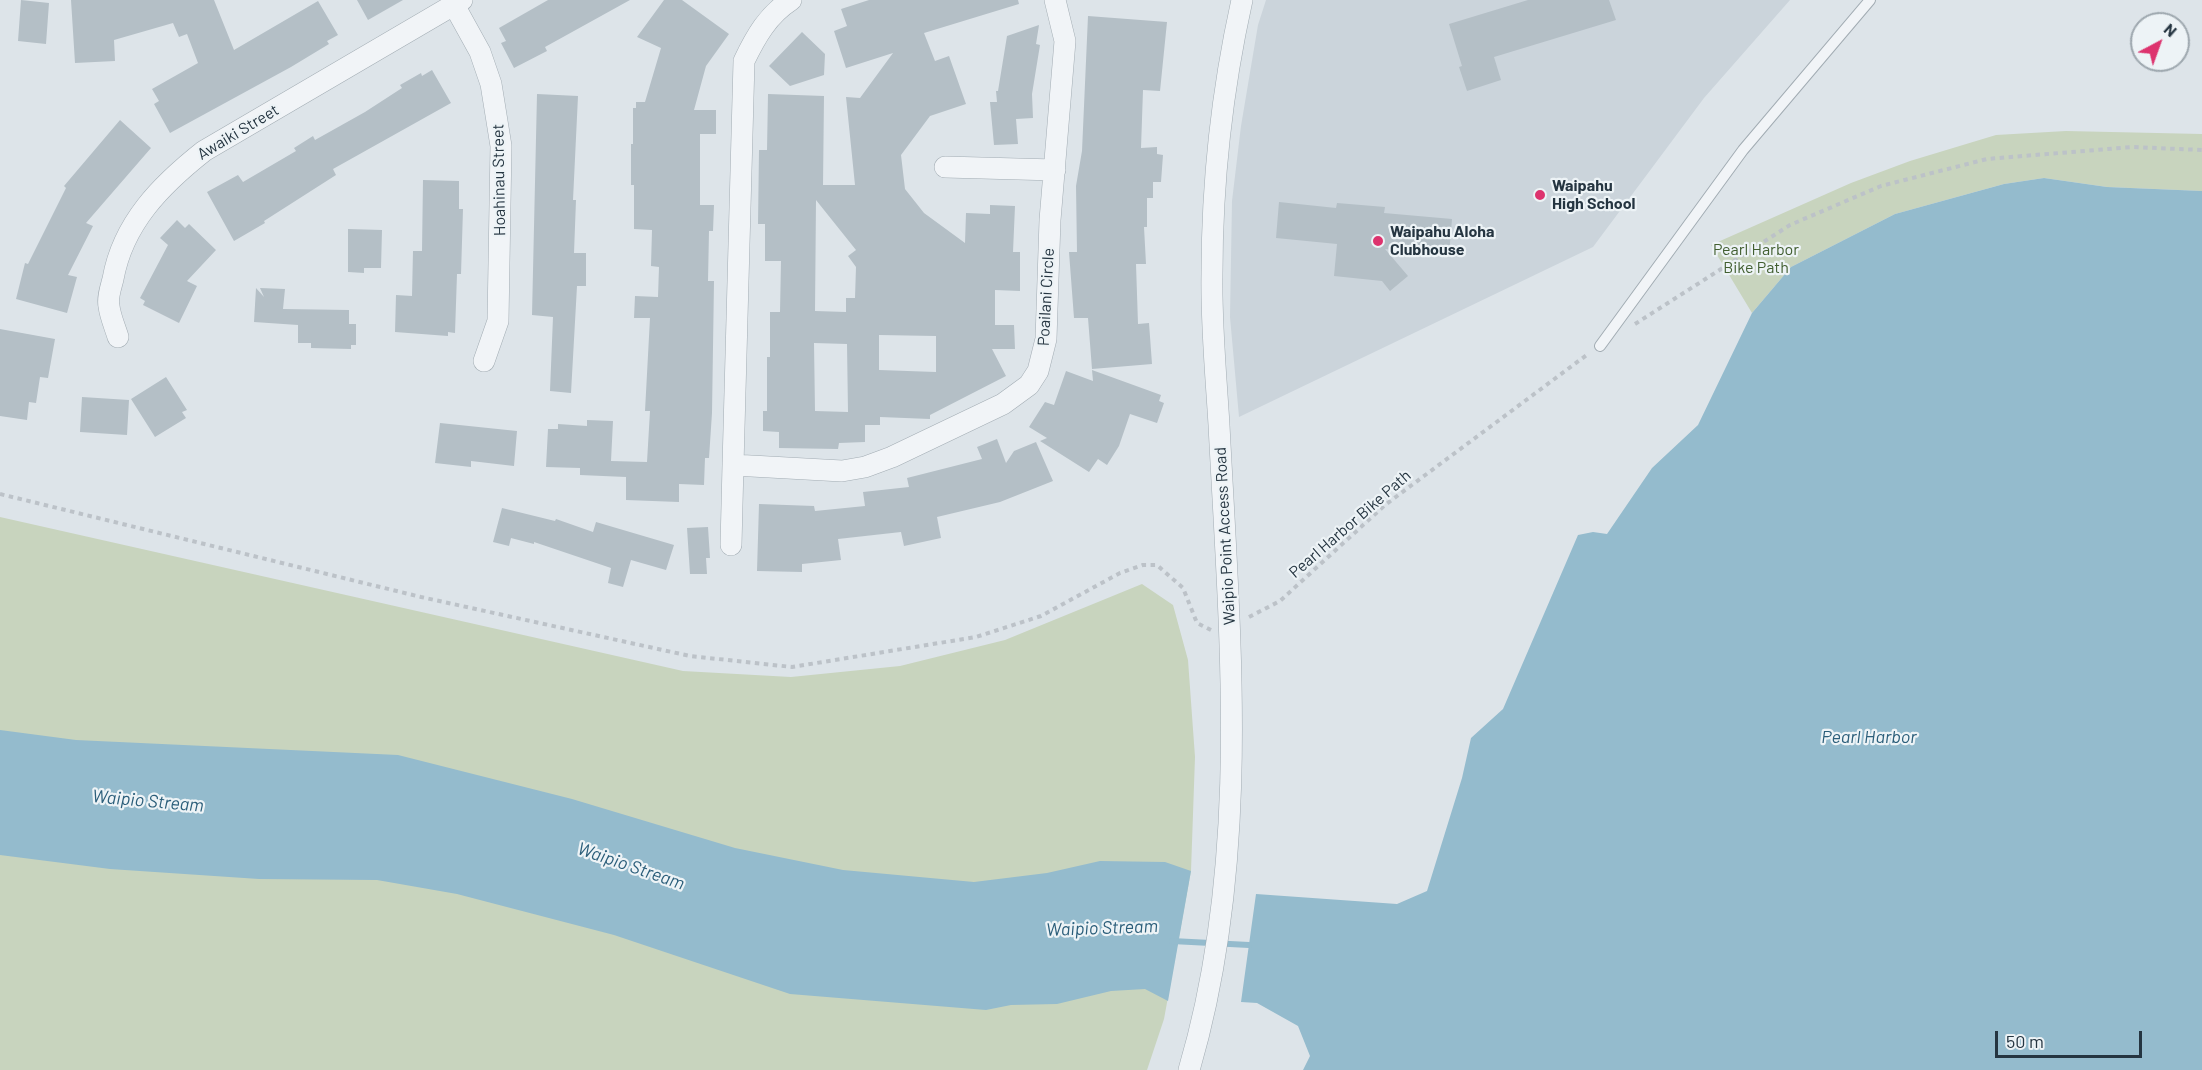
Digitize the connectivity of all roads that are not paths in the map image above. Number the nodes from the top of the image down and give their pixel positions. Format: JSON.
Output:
{"nodes":[{"id":1,"x":791,"y":0,"type":"edge"},
{"id":2,"x":1055,"y":0,"type":"edge"},
{"id":3,"x":1242,"y":0,"type":"edge"},
{"id":4,"x":1870,"y":0,"type":"edge"},
{"id":5,"x":458,"y":2,"type":"edge"},
{"id":6,"x":945,"y":167,"type":"dead end"},
{"id":7,"x":1055,"y":170,"type":"junction"},
{"id":8,"x":118,"y":337,"type":"dead end"},
{"id":9,"x":1600,"y":346,"type":"road end"},
{"id":10,"x":484,"y":361,"type":"dead end"},
{"id":11,"x":733,"y":465,"type":"junction"},
{"id":12,"x":731,"y":545,"type":"dead end"},
{"id":13,"x":1189,"y":1070,"type":"edge"}],
"edges":[{"from":1,"to":11,"type":"street"},
{"from":2,"to":7,"type":"street","name":"Poailani Circle"},
{"from":3,"to":13,"type":"street","name":"Waipio Point Access Road"},
{"from":4,"to":9,"type":"lane"},
{"from":5,"to":8,"type":"street","name":"Awaiki Street"},
{"from":5,"to":10,"type":"street","name":"Hoahinau Street"},
{"from":6,"to":7,"type":"street"},
{"from":7,"to":11,"type":"street","name":"Poailani Circle"},
{"from":11,"to":12,"type":"street"}]}
